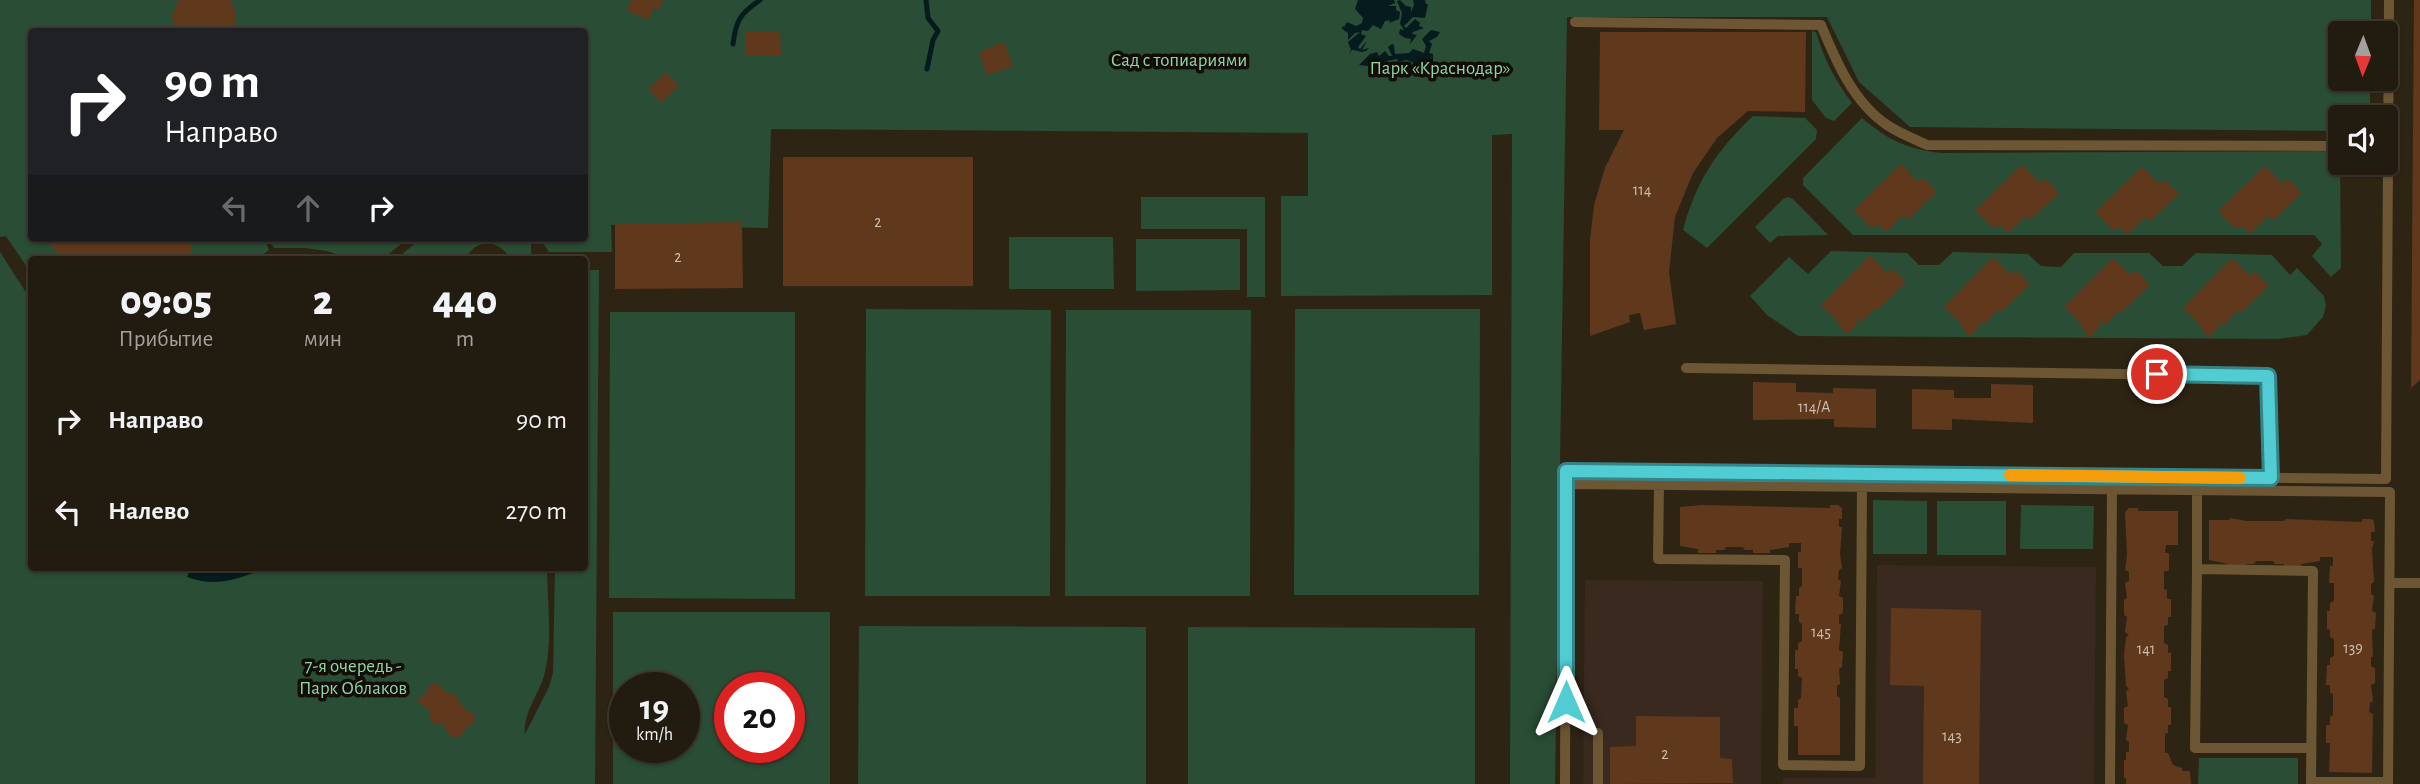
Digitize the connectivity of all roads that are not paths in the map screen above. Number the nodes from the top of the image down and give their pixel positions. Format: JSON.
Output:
{"nodes":[{"id":1,"x":2389,"y":0,"type":"edge"},
{"id":2,"x":1575,"y":22,"type":"dead end"},
{"id":3,"x":2328,"y":146,"type":"edge"},
{"id":4,"x":1686,"y":368,"type":"dead end"},
{"id":5,"x":2271,"y":478,"type":"junction"},
{"id":6,"x":1566,"y":485,"type":"junction"},
{"id":7,"x":1659,"y":485,"type":"junction"},
{"id":8,"x":1862,"y":487,"type":"junction"},
{"id":9,"x":2112,"y":489,"type":"junction"},
{"id":10,"x":2197,"y":490,"type":"junction"},
{"id":11,"x":2197,"y":569,"type":"junction"},
{"id":12,"x":2391,"y":583,"type":"junction"},
{"id":13,"x":2420,"y":583,"type":"edge"},
{"id":14,"x":1598,"y":733,"type":"dead end"},
{"id":15,"x":2311,"y":748,"type":"junction"},
{"id":16,"x":2388,"y":783,"type":"edge"},
{"id":17,"x":1566,"y":784,"type":"edge"},
{"id":18,"x":1598,"y":784,"type":"edge"},
{"id":19,"x":2110,"y":784,"type":"edge"}],
"edges":[{"from":1,"to":5,"type":"lane"},
{"from":2,"to":3,"type":"lane"},
{"from":4,"to":5,"type":"lane"},
{"from":5,"to":6,"type":"lane"},
{"from":6,"to":7,"type":"lane"},
{"from":6,"to":17,"type":"lane"},
{"from":7,"to":8,"type":"lane"},
{"from":7,"to":8,"type":"lane"},
{"from":8,"to":9,"type":"lane"},
{"from":9,"to":10,"type":"lane"},
{"from":9,"to":19,"type":"lane"},
{"from":10,"to":11,"type":"lane"},
{"from":10,"to":12,"type":"lane"},
{"from":11,"to":15,"type":"lane"},
{"from":11,"to":15,"type":"lane"},
{"from":12,"to":13,"type":"lane"},
{"from":12,"to":16,"type":"lane"},
{"from":14,"to":18,"type":"lane"},
{"from":15,"to":16,"type":"lane"}]}
